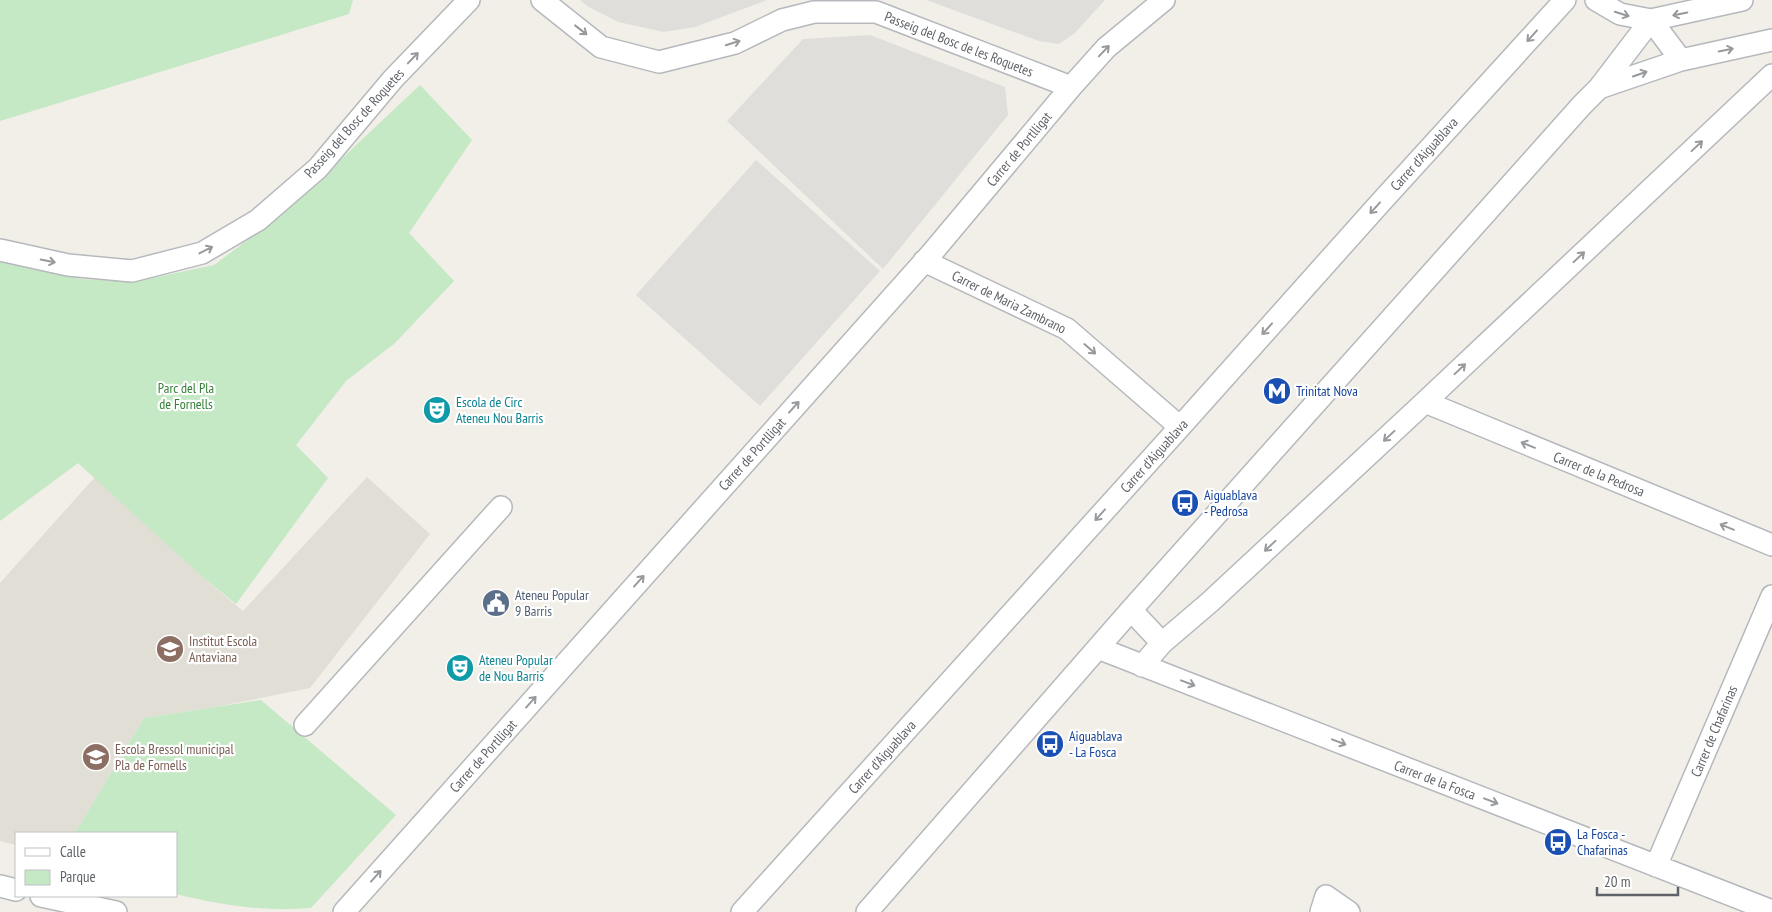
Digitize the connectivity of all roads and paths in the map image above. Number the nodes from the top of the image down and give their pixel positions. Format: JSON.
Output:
{"nodes":[{"id":1,"x":469,"y":0,"type":"edge"},
{"id":2,"x":542,"y":0,"type":"edge"},
{"id":3,"x":1164,"y":0,"type":"edge"},
{"id":4,"x":1565,"y":0,"type":"edge"},
{"id":5,"x":1596,"y":0,"type":"edge"},
{"id":6,"x":1742,"y":0,"type":"edge"},
{"id":7,"x":1651,"y":20,"type":"junction"},
{"id":8,"x":1772,"y":40,"type":"edge"},
{"id":9,"x":1681,"y":60,"type":"junction"},
{"id":10,"x":1772,"y":75,"type":"edge"},
{"id":11,"x":1071,"y":87,"type":"junction"},
{"id":12,"x":1599,"y":88,"type":"junction"},
{"id":13,"x":0,"y":250,"type":"edge"},
{"id":14,"x":924,"y":261,"type":"junction"},
{"id":15,"x":1425,"y":402,"type":"junction"},
{"id":16,"x":1180,"y":427,"type":"junction"},
{"id":17,"x":501,"y":507,"type":"dead end"},
{"id":18,"x":1772,"y":545,"type":"edge"},
{"id":19,"x":1772,"y":596,"type":"edge"},
{"id":20,"x":1132,"y":610,"type":"junction"},
{"id":21,"x":1162,"y":643,"type":"junction"},
{"id":22,"x":1098,"y":648,"type":"junction"},
{"id":23,"x":1142,"y":666,"type":"junction"},
{"id":24,"x":305,"y":726,"type":"dead end"},
{"id":25,"x":1656,"y":866,"type":"junction"},
{"id":26,"x":0,"y":886,"type":"edge"},
{"id":27,"x":15,"y":890,"type":"edge"},
{"id":28,"x":46,"y":897,"type":"edge"},
{"id":29,"x":1324,"y":904,"type":"edge"},
{"id":30,"x":1772,"y":911,"type":"edge"},
{"id":31,"x":116,"y":912,"type":"edge"},
{"id":32,"x":344,"y":912,"type":"edge"},
{"id":33,"x":742,"y":912,"type":"edge"},
{"id":34,"x":867,"y":912,"type":"edge"},
{"id":35,"x":1349,"y":912,"type":"edge"}],
"edges":[{"from":13,"to":1,"type":"street","name":"Passeig del Bosc de Roquetes","one_way":true},
{"from":2,"to":11,"type":"street","name":"Passeig del Bosc de les Roquetes","one_way":true},
{"from":11,"to":3,"type":"street","name":"Carrer de Portlligat","one_way":true},
{"from":4,"to":16,"type":"street","name":"Carrer d'Aiguablava","one_way":true},
{"from":5,"to":7,"type":"street","one_way":true},
{"from":6,"to":7,"type":"street","one_way":true},
{"from":7,"to":9,"type":"street"},
{"from":7,"to":12,"type":"street"},
{"from":9,"to":8,"type":"street","one_way":true},
{"from":12,"to":9,"type":"street","one_way":true},
{"from":15,"to":10,"type":"street","one_way":true},
{"from":11,"to":14,"type":"street","name":"Carrer de Portlligat"},
{"from":12,"to":20,"type":"street"},
{"from":14,"to":16,"type":"street","name":"Carrer de Maria Zambrano","one_way":true},
{"from":32,"to":14,"type":"street","name":"Carrer de Portlligat","one_way":true},
{"from":18,"to":15,"type":"street","name":"Carrer de la Pedrosa","one_way":true},
{"from":15,"to":21,"type":"street","one_way":true},
{"from":16,"to":33,"type":"street","name":"Carrer d'Aiguablava","one_way":true},
{"from":17,"to":24,"type":"street"},
{"from":19,"to":25,"type":"street","name":"Carrer de Chafarinas"},
{"from":20,"to":21,"type":"street"},
{"from":20,"to":22,"type":"street"},
{"from":21,"to":23,"type":"street"},
{"from":22,"to":23,"type":"street","name":"Carrer de la Fosca"},
{"from":22,"to":34,"type":"street"},
{"from":23,"to":25,"type":"street","name":"Carrer de la Fosca","one_way":true},
{"from":25,"to":30,"type":"street","name":"Carrer de la Fosca"},
{"from":26,"to":27,"type":"street"},
{"from":28,"to":31,"type":"street"},
{"from":29,"to":35,"type":"street"}]}
